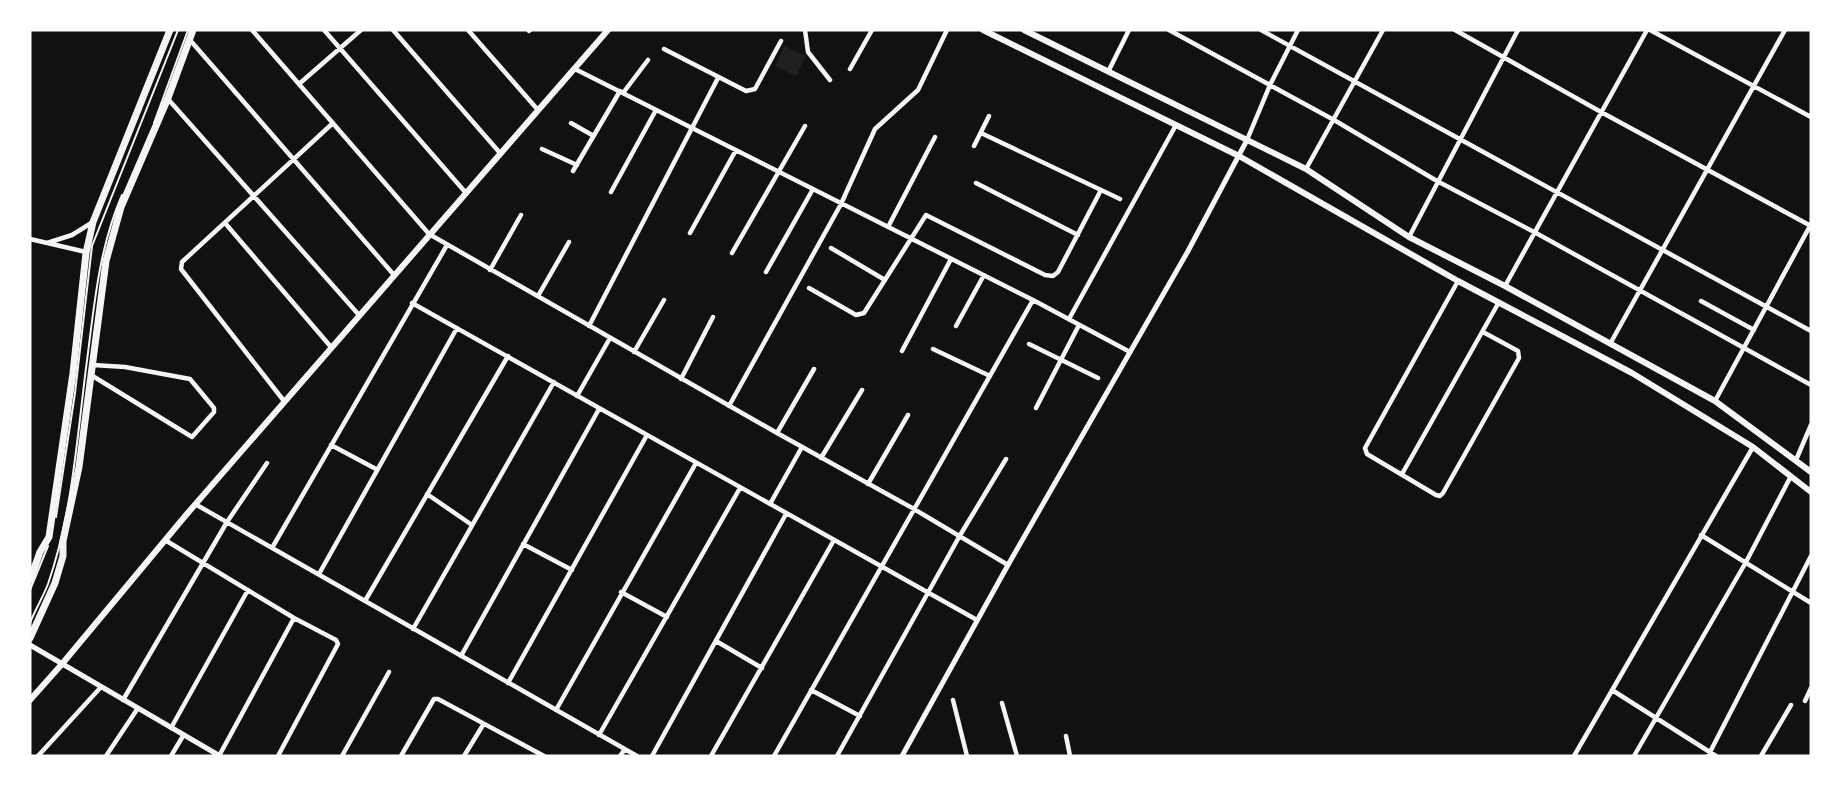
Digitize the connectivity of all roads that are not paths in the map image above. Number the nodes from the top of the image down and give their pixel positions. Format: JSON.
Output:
{"nodes":[{"id":1,"x":170,"y":30,"type":"edge"},
{"id":2,"x":178,"y":30,"type":"edge"},
{"id":3,"x":190,"y":30,"type":"edge"},
{"id":4,"x":252,"y":30,"type":"edge"},
{"id":5,"x":324,"y":30,"type":"edge"},
{"id":6,"x":361,"y":30,"type":"edge"},
{"id":7,"x":393,"y":30,"type":"edge"},
{"id":8,"x":468,"y":30,"type":"edge"},
{"id":9,"x":608,"y":30,"type":"edge"},
{"id":10,"x":806,"y":30,"type":"edge"},
{"id":11,"x":872,"y":30,"type":"edge"},
{"id":12,"x":947,"y":30,"type":"edge"},
{"id":13,"x":983,"y":30,"type":"edge"},
{"id":14,"x":1024,"y":30,"type":"edge"},
{"id":15,"x":1129,"y":30,"type":"edge"},
{"id":16,"x":1169,"y":30,"type":"edge"},
{"id":17,"x":1261,"y":30,"type":"edge"},
{"id":18,"x":1298,"y":30,"type":"edge"},
{"id":19,"x":1383,"y":30,"type":"edge"},
{"id":20,"x":1455,"y":30,"type":"edge"},
{"id":21,"x":1518,"y":30,"type":"edge"},
{"id":22,"x":1648,"y":30,"type":"edge"},
{"id":23,"x":1785,"y":30,"type":"edge"},
{"id":24,"x":189,"y":39,"type":"junction"},
{"id":25,"x":781,"y":41,"type":"dead end"},
{"id":26,"x":1290,"y":46,"type":"junction"},
{"id":27,"x":340,"y":48,"type":"junction"},
{"id":28,"x":664,"y":49,"type":"dead end"},
{"id":29,"x":1503,"y":58,"type":"junction"},
{"id":30,"x":648,"y":60,"type":"dead end"},
{"id":31,"x":574,"y":68,"type":"junction"},
{"id":32,"x":850,"y":69,"type":"dead end"},
{"id":33,"x":1108,"y":72,"type":"junction"},
{"id":34,"x":718,"y":78,"type":"junction"},
{"id":35,"x":830,"y":80,"type":"dead end"},
{"id":36,"x":1356,"y":80,"type":"junction"},
{"id":37,"x":299,"y":84,"type":"junction"},
{"id":38,"x":1270,"y":85,"type":"junction"},
{"id":39,"x":1755,"y":87,"type":"junction"},
{"id":40,"x":621,"y":92,"type":"junction"},
{"id":41,"x":168,"y":98,"type":"junction"},
{"id":42,"x":537,"y":110,"type":"junction"},
{"id":43,"x":656,"y":110,"type":"junction"},
{"id":44,"x":1601,"y":113,"type":"junction"},
{"id":45,"x":989,"y":116,"type":"dead end"},
{"id":46,"x":1811,"y":117,"type":"edge"},
{"id":47,"x":1334,"y":120,"type":"junction"},
{"id":48,"x":333,"y":123,"type":"junction"},
{"id":49,"x":571,"y":123,"type":"dead end"},
{"id":50,"x":1176,"y":125,"type":"junction"},
{"id":51,"x":806,"y":126,"type":"dead end"},
{"id":52,"x":693,"y":128,"type":"junction"},
{"id":53,"x":981,"y":133,"type":"junction"},
{"id":54,"x":592,"y":135,"type":"junction"},
{"id":55,"x":935,"y":137,"type":"dead end"},
{"id":56,"x":1462,"y":139,"type":"junction"},
{"id":57,"x":1247,"y":141,"type":"junction"},
{"id":58,"x":974,"y":146,"type":"dead end"},
{"id":59,"x":542,"y":149,"type":"dead end"},
{"id":60,"x":736,"y":150,"type":"junction"},
{"id":61,"x":500,"y":153,"type":"junction"},
{"id":62,"x":1239,"y":156,"type":"junction"},
{"id":63,"x":293,"y":159,"type":"junction"},
{"id":64,"x":577,"y":165,"type":"junction"},
{"id":65,"x":1306,"y":169,"type":"junction"},
{"id":66,"x":1709,"y":169,"type":"junction"},
{"id":67,"x":573,"y":171,"type":"dead end"},
{"id":68,"x":780,"y":173,"type":"junction"},
{"id":69,"x":1437,"y":181,"type":"junction"},
{"id":70,"x":976,"y":183,"type":"dead end"},
{"id":71,"x":813,"y":189,"type":"junction"},
{"id":72,"x":1101,"y":190,"type":"junction"},
{"id":73,"x":611,"y":191,"type":"dead end"},
{"id":74,"x":466,"y":193,"type":"junction"},
{"id":75,"x":1557,"y":194,"type":"junction"},
{"id":76,"x":254,"y":196,"type":"junction"},
{"id":77,"x":1120,"y":199,"type":"dead end"},
{"id":78,"x":841,"y":204,"type":"junction"},
{"id":79,"x":521,"y":215,"type":"dead end"},
{"id":80,"x":93,"y":222,"type":"junction"},
{"id":81,"x":225,"y":223,"type":"junction"},
{"id":82,"x":1811,"y":225,"type":"edge"},
{"id":83,"x":888,"y":227,"type":"junction"},
{"id":84,"x":690,"y":233,"type":"dead end"},
{"id":85,"x":1536,"y":233,"type":"junction"},
{"id":86,"x":429,"y":234,"type":"junction"},
{"id":87,"x":1078,"y":235,"type":"junction"},
{"id":88,"x":1409,"y":237,"type":"junction"},
{"id":89,"x":911,"y":238,"type":"junction"},
{"id":90,"x":30,"y":239,"type":"edge"},
{"id":91,"x":569,"y":242,"type":"dead end"},
{"id":92,"x":46,"y":243,"type":"junction"},
{"id":93,"x":447,"y":245,"type":"junction"},
{"id":94,"x":831,"y":248,"type":"dead end"},
{"id":95,"x":1664,"y":249,"type":"junction"},
{"id":96,"x":86,"y":253,"type":"junction"},
{"id":97,"x":732,"y":253,"type":"dead end"},
{"id":98,"x":951,"y":259,"type":"junction"},
{"id":99,"x":490,"y":270,"type":"junction"},
{"id":100,"x":766,"y":272,"type":"dead end"},
{"id":101,"x":394,"y":275,"type":"junction"},
{"id":102,"x":984,"y":275,"type":"junction"},
{"id":103,"x":885,"y":280,"type":"junction"},
{"id":104,"x":1458,"y":281,"type":"junction"},
{"id":105,"x":1505,"y":286,"type":"junction"},
{"id":106,"x":809,"y":288,"type":"dead end"},
{"id":107,"x":1640,"y":289,"type":"junction"},
{"id":108,"x":537,"y":296,"type":"junction"},
{"id":109,"x":664,"y":300,"type":"dead end"},
{"id":110,"x":1033,"y":300,"type":"junction"},
{"id":111,"x":1701,"y":301,"type":"dead end"},
{"id":112,"x":1499,"y":302,"type":"junction"},
{"id":113,"x":412,"y":303,"type":"junction"},
{"id":114,"x":1767,"y":307,"type":"junction"},
{"id":115,"x":359,"y":316,"type":"junction"},
{"id":116,"x":713,"y":317,"type":"dead end"},
{"id":117,"x":1069,"y":319,"type":"junction"},
{"id":118,"x":1079,"y":325,"type":"junction"},
{"id":119,"x":589,"y":326,"type":"junction"},
{"id":120,"x":956,"y":327,"type":"dead end"},
{"id":121,"x":457,"y":328,"type":"junction"},
{"id":122,"x":1754,"y":330,"type":"junction"},
{"id":123,"x":1482,"y":331,"type":"junction"},
{"id":124,"x":1811,"y":331,"type":"edge"},
{"id":125,"x":610,"y":338,"type":"junction"},
{"id":126,"x":1029,"y":344,"type":"dead end"},
{"id":127,"x":1610,"y":344,"type":"junction"},
{"id":128,"x":331,"y":347,"type":"junction"},
{"id":129,"x":1744,"y":347,"type":"junction"},
{"id":130,"x":933,"y":349,"type":"dead end"},
{"id":131,"x":902,"y":351,"type":"dead end"},
{"id":132,"x":635,"y":352,"type":"junction"},
{"id":133,"x":1130,"y":352,"type":"junction"},
{"id":134,"x":508,"y":356,"type":"junction"},
{"id":135,"x":1062,"y":361,"type":"junction"},
{"id":136,"x":93,"y":365,"type":"junction"},
{"id":137,"x":814,"y":369,"type":"dead end"},
{"id":138,"x":91,"y":375,"type":"junction"},
{"id":139,"x":990,"y":376,"type":"junction"},
{"id":140,"x":1098,"y":378,"type":"dead end"},
{"id":141,"x":681,"y":379,"type":"junction"},
{"id":142,"x":554,"y":382,"type":"junction"},
{"id":143,"x":1811,"y":385,"type":"edge"},
{"id":144,"x":862,"y":390,"type":"dead end"},
{"id":145,"x":577,"y":396,"type":"junction"},
{"id":146,"x":284,"y":401,"type":"junction"},
{"id":147,"x":1715,"y":401,"type":"junction"},
{"id":148,"x":729,"y":406,"type":"junction"},
{"id":149,"x":1036,"y":408,"type":"dead end"},
{"id":150,"x":600,"y":409,"type":"junction"},
{"id":151,"x":908,"y":415,"type":"dead end"},
{"id":152,"x":1811,"y":425,"type":"edge"},
{"id":153,"x":776,"y":433,"type":"junction"},
{"id":154,"x":647,"y":435,"type":"junction"},
{"id":155,"x":331,"y":445,"type":"junction"},
{"id":156,"x":802,"y":447,"type":"junction"},
{"id":157,"x":1753,"y":447,"type":"junction"},
{"id":158,"x":821,"y":458,"type":"junction"},
{"id":159,"x":1006,"y":459,"type":"dead end"},
{"id":160,"x":1796,"y":460,"type":"junction"},
{"id":161,"x":267,"y":463,"type":"dead end"},
{"id":162,"x":696,"y":463,"type":"junction"},
{"id":163,"x":376,"y":468,"type":"junction"},
{"id":164,"x":1811,"y":472,"type":"edge"},
{"id":165,"x":1402,"y":474,"type":"junction"},
{"id":166,"x":1791,"y":476,"type":"junction"},
{"id":167,"x":868,"y":485,"type":"junction"},
{"id":168,"x":740,"y":488,"type":"junction"},
{"id":169,"x":1811,"y":492,"type":"edge"},
{"id":170,"x":428,"y":494,"type":"junction"},
{"id":171,"x":195,"y":504,"type":"junction"},
{"id":172,"x":770,"y":504,"type":"junction"},
{"id":173,"x":914,"y":509,"type":"junction"},
{"id":174,"x":786,"y":514,"type":"junction"},
{"id":175,"x":227,"y":522,"type":"junction"},
{"id":176,"x":472,"y":525,"type":"junction"},
{"id":177,"x":1702,"y":535,"type":"junction"},
{"id":178,"x":959,"y":537,"type":"junction"},
{"id":179,"x":165,"y":540,"type":"junction"},
{"id":180,"x":834,"y":540,"type":"junction"},
{"id":181,"x":523,"y":544,"type":"junction"},
{"id":182,"x":272,"y":548,"type":"junction"},
{"id":183,"x":1811,"y":556,"type":"edge"},
{"id":184,"x":1746,"y":562,"type":"junction"},
{"id":185,"x":202,"y":563,"type":"junction"},
{"id":186,"x":1007,"y":565,"type":"junction"},
{"id":187,"x":881,"y":566,"type":"junction"},
{"id":188,"x":572,"y":570,"type":"junction"},
{"id":189,"x":318,"y":575,"type":"junction"},
{"id":190,"x":30,"y":580,"type":"edge"},
{"id":191,"x":30,"y":590,"type":"edge"},
{"id":192,"x":248,"y":590,"type":"junction"},
{"id":193,"x":1793,"y":591,"type":"junction"},
{"id":194,"x":621,"y":592,"type":"junction"},
{"id":195,"x":928,"y":592,"type":"junction"},
{"id":196,"x":365,"y":601,"type":"junction"},
{"id":197,"x":1811,"y":603,"type":"edge"},
{"id":198,"x":667,"y":617,"type":"junction"},
{"id":199,"x":294,"y":618,"type":"junction"},
{"id":200,"x":977,"y":620,"type":"junction"},
{"id":201,"x":30,"y":623,"type":"edge"},
{"id":202,"x":413,"y":629,"type":"junction"},
{"id":203,"x":30,"y":638,"type":"edge"},
{"id":204,"x":716,"y":641,"type":"junction"},
{"id":205,"x":30,"y":645,"type":"edge"},
{"id":206,"x":461,"y":656,"type":"junction"},
{"id":207,"x":62,"y":664,"type":"junction"},
{"id":208,"x":762,"y":668,"type":"junction"},
{"id":209,"x":389,"y":672,"type":"dead end"},
{"id":210,"x":508,"y":683,"type":"junction"},
{"id":211,"x":101,"y":687,"type":"junction"},
{"id":212,"x":1811,"y":688,"type":"edge"},
{"id":213,"x":811,"y":690,"type":"junction"},
{"id":214,"x":1612,"y":690,"type":"junction"},
{"id":215,"x":30,"y":700,"type":"edge"},
{"id":216,"x":123,"y":700,"type":"junction"},
{"id":217,"x":953,"y":700,"type":"dead end"},
{"id":218,"x":1805,"y":701,"type":"dead end"},
{"id":219,"x":1002,"y":703,"type":"dead end"},
{"id":220,"x":1791,"y":705,"type":"dead end"},
{"id":221,"x":138,"y":708,"type":"junction"},
{"id":222,"x":556,"y":710,"type":"junction"},
{"id":223,"x":860,"y":716,"type":"junction"},
{"id":224,"x":1656,"y":718,"type":"junction"},
{"id":225,"x":483,"y":725,"type":"junction"},
{"id":226,"x":171,"y":729,"type":"junction"},
{"id":227,"x":600,"y":735,"type":"junction"},
{"id":228,"x":183,"y":736,"type":"junction"},
{"id":229,"x":1066,"y":736,"type":"dead end"},
{"id":230,"x":625,"y":749,"type":"junction"},
{"id":231,"x":533,"y":750,"type":"junction"},
{"id":232,"x":1709,"y":754,"type":"edge"},
{"id":233,"x":38,"y":756,"type":"edge"},
{"id":234,"x":106,"y":756,"type":"edge"},
{"id":235,"x":171,"y":756,"type":"edge"},
{"id":236,"x":220,"y":756,"type":"edge"},
{"id":237,"x":278,"y":756,"type":"edge"},
{"id":238,"x":342,"y":756,"type":"edge"},
{"id":239,"x":401,"y":756,"type":"edge"},
{"id":240,"x":464,"y":756,"type":"edge"},
{"id":241,"x":529,"y":756,"type":"edge"},
{"id":242,"x":544,"y":756,"type":"edge"},
{"id":243,"x":620,"y":756,"type":"edge"},
{"id":244,"x":637,"y":756,"type":"edge"},
{"id":245,"x":652,"y":756,"type":"edge"},
{"id":246,"x":712,"y":756,"type":"edge"},
{"id":247,"x":774,"y":756,"type":"edge"},
{"id":248,"x":837,"y":756,"type":"edge"},
{"id":249,"x":902,"y":756,"type":"edge"},
{"id":250,"x":967,"y":756,"type":"edge"},
{"id":251,"x":1017,"y":756,"type":"edge"},
{"id":252,"x":1070,"y":756,"type":"edge"},
{"id":253,"x":1574,"y":756,"type":"edge"},
{"id":254,"x":1634,"y":756,"type":"edge"},
{"id":255,"x":1716,"y":756,"type":"edge"},
{"id":256,"x":1761,"y":756,"type":"edge"}],
"edges":[{"from":1,"to":80,"type":"main road"},
{"from":2,"to":191,"type":"lane"},
{"from":3,"to":24,"type":"main road"},
{"from":3,"to":201,"type":"lane"},
{"from":4,"to":37,"type":"street"},
{"from":5,"to":27,"type":"street"},
{"from":6,"to":27,"type":"street"},
{"from":7,"to":61,"type":"street"},
{"from":8,"to":42,"type":"street"},
{"from":9,"to":31,"type":"main road"},
{"from":10,"to":35,"type":"street"},
{"from":11,"to":32,"type":"street"},
{"from":12,"to":78,"type":"street"},
{"from":13,"to":50,"type":"main road"},
{"from":14,"to":33,"type":"main road"},
{"from":15,"to":33,"type":"street"},
{"from":16,"to":38,"type":"street"},
{"from":17,"to":26,"type":"street"},
{"from":18,"to":26,"type":"street"},
{"from":19,"to":36,"type":"street"},
{"from":20,"to":29,"type":"street"},
{"from":21,"to":29,"type":"street"},
{"from":22,"to":39,"type":"street"},
{"from":22,"to":44,"type":"street"},
{"from":23,"to":39,"type":"street"},
{"from":24,"to":41,"type":"main road"},
{"from":24,"to":63,"type":"street"},
{"from":25,"to":34,"type":"street"},
{"from":26,"to":36,"type":"street"},
{"from":26,"to":38,"type":"street"},
{"from":27,"to":37,"type":"street"},
{"from":27,"to":74,"type":"street"},
{"from":28,"to":34,"type":"street"},
{"from":29,"to":44,"type":"street"},
{"from":29,"to":56,"type":"street"},
{"from":30,"to":40,"type":"street"},
{"from":31,"to":40,"type":"street"},
{"from":31,"to":42,"type":"main road"},
{"from":33,"to":57,"type":"main road"},
{"from":34,"to":52,"type":"street"},
{"from":36,"to":47,"type":"street"},
{"from":36,"to":56,"type":"street"},
{"from":37,"to":48,"type":"street"},
{"from":38,"to":47,"type":"street"},
{"from":38,"to":57,"type":"street"},
{"from":39,"to":46,"type":"street"},
{"from":39,"to":66,"type":"street"},
{"from":40,"to":43,"type":"street"},
{"from":40,"to":54,"type":"street"},
{"from":41,"to":76,"type":"street"},
{"from":41,"to":136,"type":"main road"},
{"from":42,"to":61,"type":"main road"},
{"from":43,"to":52,"type":"street"},
{"from":43,"to":73,"type":"street"},
{"from":44,"to":66,"type":"street"},
{"from":44,"to":75,"type":"street"},
{"from":45,"to":53,"type":"street"},
{"from":47,"to":65,"type":"street"},
{"from":47,"to":69,"type":"street"},
{"from":48,"to":63,"type":"street"},
{"from":48,"to":86,"type":"street"},
{"from":49,"to":54,"type":"street"},
{"from":50,"to":62,"type":"main road"},
{"from":50,"to":117,"type":"street"},
{"from":51,"to":68,"type":"street"},
{"from":52,"to":60,"type":"street"},
{"from":52,"to":119,"type":"street"},
{"from":53,"to":58,"type":"street"},
{"from":53,"to":72,"type":"street"},
{"from":54,"to":64,"type":"street"},
{"from":55,"to":83,"type":"street"},
{"from":56,"to":69,"type":"street"},
{"from":56,"to":75,"type":"street"},
{"from":57,"to":62,"type":"street"},
{"from":57,"to":65,"type":"main road"},
{"from":59,"to":64,"type":"street"},
{"from":60,"to":68,"type":"street"},
{"from":60,"to":84,"type":"street"},
{"from":61,"to":74,"type":"main road"},
{"from":62,"to":104,"type":"main road"},
{"from":62,"to":133,"type":"street"},
{"from":63,"to":76,"type":"street"},
{"from":63,"to":101,"type":"street"},
{"from":64,"to":67,"type":"street"},
{"from":65,"to":88,"type":"main road"},
{"from":66,"to":82,"type":"street"},
{"from":66,"to":95,"type":"street"},
{"from":68,"to":71,"type":"street"},
{"from":68,"to":97,"type":"street"},
{"from":69,"to":85,"type":"street"},
{"from":69,"to":88,"type":"street"},
{"from":70,"to":87,"type":"street"},
{"from":71,"to":78,"type":"street"},
{"from":71,"to":100,"type":"street"},
{"from":72,"to":77,"type":"street"},
{"from":72,"to":87,"type":"street"},
{"from":74,"to":86,"type":"main road"},
{"from":75,"to":85,"type":"street"},
{"from":75,"to":95,"type":"street"},
{"from":76,"to":81,"type":"street"},
{"from":76,"to":115,"type":"street"},
{"from":78,"to":83,"type":"street"},
{"from":78,"to":148,"type":"street"},
{"from":79,"to":99,"type":"street"},
{"from":80,"to":92,"type":"street"},
{"from":80,"to":96,"type":"main road"},
{"from":81,"to":128,"type":"street"},
{"from":81,"to":146,"type":"street"},
{"from":82,"to":114,"type":"street"},
{"from":83,"to":89,"type":"street"},
{"from":85,"to":105,"type":"street"},
{"from":85,"to":107,"type":"street"},
{"from":86,"to":93,"type":"street"},
{"from":86,"to":101,"type":"main road"},
{"from":87,"to":89,"type":"street"},
{"from":88,"to":105,"type":"main road"},
{"from":89,"to":98,"type":"street"},
{"from":89,"to":103,"type":"street"},
{"from":90,"to":92,"type":"street"},
{"from":91,"to":108,"type":"street"},
{"from":92,"to":96,"type":"street"},
{"from":93,"to":99,"type":"street"},
{"from":93,"to":113,"type":"street"},
{"from":94,"to":103,"type":"street"},
{"from":95,"to":107,"type":"street"},
{"from":95,"to":114,"type":"street"},
{"from":96,"to":190,"type":"main road"},
{"from":98,"to":102,"type":"street"},
{"from":98,"to":131,"type":"street"},
{"from":99,"to":108,"type":"street"},
{"from":101,"to":115,"type":"main road"},
{"from":102,"to":110,"type":"street"},
{"from":102,"to":120,"type":"street"},
{"from":103,"to":106,"type":"street"},
{"from":104,"to":112,"type":"main road"},
{"from":104,"to":165,"type":"street"},
{"from":105,"to":127,"type":"main road"},
{"from":107,"to":127,"type":"street"},
{"from":107,"to":129,"type":"street"},
{"from":108,"to":119,"type":"street"},
{"from":109,"to":132,"type":"street"},
{"from":110,"to":117,"type":"street"},
{"from":110,"to":139,"type":"street"},
{"from":111,"to":122,"type":"street"},
{"from":112,"to":123,"type":"street"},
{"from":112,"to":157,"type":"main road"},
{"from":113,"to":121,"type":"street"},
{"from":113,"to":155,"type":"street"},
{"from":114,"to":122,"type":"street"},
{"from":114,"to":124,"type":"street"},
{"from":115,"to":128,"type":"main road"},
{"from":116,"to":141,"type":"street"},
{"from":117,"to":118,"type":"street"},
{"from":118,"to":133,"type":"street"},
{"from":118,"to":135,"type":"street"},
{"from":119,"to":125,"type":"street"},
{"from":121,"to":134,"type":"street"},
{"from":121,"to":163,"type":"street"},
{"from":122,"to":129,"type":"street"},
{"from":123,"to":165,"type":"street"},
{"from":123,"to":165,"type":"street"},
{"from":125,"to":132,"type":"street"},
{"from":125,"to":145,"type":"street"},
{"from":126,"to":135,"type":"street"},
{"from":127,"to":147,"type":"main road"},
{"from":128,"to":146,"type":"main road"},
{"from":129,"to":143,"type":"street"},
{"from":129,"to":147,"type":"street"},
{"from":130,"to":139,"type":"street"},
{"from":132,"to":141,"type":"street"},
{"from":133,"to":186,"type":"street"},
{"from":134,"to":142,"type":"street"},
{"from":134,"to":170,"type":"street"},
{"from":135,"to":140,"type":"street"},
{"from":135,"to":149,"type":"street"},
{"from":136,"to":138,"type":"main road"},
{"from":136,"to":138,"type":"street"},
{"from":137,"to":153,"type":"street"},
{"from":138,"to":203,"type":"main road"},
{"from":139,"to":173,"type":"street"},
{"from":141,"to":148,"type":"street"},
{"from":142,"to":145,"type":"street"},
{"from":142,"to":176,"type":"street"},
{"from":144,"to":158,"type":"street"},
{"from":145,"to":150,"type":"street"},
{"from":146,"to":171,"type":"main road"},
{"from":147,"to":160,"type":"main road"},
{"from":148,"to":153,"type":"street"},
{"from":150,"to":154,"type":"street"},
{"from":150,"to":181,"type":"street"},
{"from":151,"to":167,"type":"street"},
{"from":152,"to":160,"type":"street"},
{"from":153,"to":156,"type":"street"},
{"from":154,"to":162,"type":"street"},
{"from":154,"to":188,"type":"street"},
{"from":155,"to":163,"type":"street"},
{"from":155,"to":182,"type":"street"},
{"from":156,"to":158,"type":"street"},
{"from":156,"to":172,"type":"street"},
{"from":157,"to":166,"type":"main road"},
{"from":157,"to":177,"type":"street"},
{"from":158,"to":167,"type":"street"},
{"from":159,"to":178,"type":"street"},
{"from":160,"to":164,"type":"main road"},
{"from":161,"to":175,"type":"street"},
{"from":162,"to":168,"type":"street"},
{"from":162,"to":194,"type":"street"},
{"from":163,"to":189,"type":"street"},
{"from":166,"to":169,"type":"main road"},
{"from":166,"to":184,"type":"street"},
{"from":167,"to":173,"type":"street"},
{"from":168,"to":172,"type":"street"},
{"from":168,"to":198,"type":"street"},
{"from":170,"to":176,"type":"street"},
{"from":170,"to":196,"type":"street"},
{"from":171,"to":175,"type":"street"},
{"from":171,"to":179,"type":"main road"},
{"from":172,"to":174,"type":"street"},
{"from":173,"to":178,"type":"street"},
{"from":173,"to":187,"type":"street"},
{"from":174,"to":180,"type":"street"},
{"from":174,"to":204,"type":"street"},
{"from":175,"to":182,"type":"street"},
{"from":175,"to":185,"type":"street"},
{"from":176,"to":202,"type":"street"},
{"from":177,"to":184,"type":"street"},
{"from":177,"to":214,"type":"street"},
{"from":178,"to":186,"type":"street"},
{"from":178,"to":195,"type":"street"},
{"from":179,"to":185,"type":"street"},
{"from":179,"to":207,"type":"main road"},
{"from":180,"to":187,"type":"street"},
{"from":180,"to":208,"type":"street"},
{"from":181,"to":188,"type":"street"},
{"from":181,"to":206,"type":"street"},
{"from":182,"to":189,"type":"street"},
{"from":183,"to":193,"type":"street"},
{"from":184,"to":193,"type":"street"},
{"from":184,"to":224,"type":"street"},
{"from":185,"to":192,"type":"street"},
{"from":185,"to":216,"type":"street"},
{"from":186,"to":200,"type":"street"},
{"from":187,"to":195,"type":"street"},
{"from":187,"to":213,"type":"street"},
{"from":188,"to":210,"type":"street"},
{"from":189,"to":196,"type":"street"},
{"from":192,"to":199,"type":"street"},
{"from":192,"to":226,"type":"street"},
{"from":193,"to":197,"type":"street"},
{"from":193,"to":232,"type":"street"},
{"from":194,"to":198,"type":"street"},
{"from":194,"to":222,"type":"street"},
{"from":195,"to":200,"type":"street"},
{"from":195,"to":223,"type":"street"},
{"from":196,"to":202,"type":"street"},
{"from":198,"to":227,"type":"street"},
{"from":199,"to":236,"type":"street"},
{"from":199,"to":237,"type":"street"},
{"from":200,"to":249,"type":"street"},
{"from":202,"to":206,"type":"street"},
{"from":204,"to":208,"type":"street"},
{"from":204,"to":245,"type":"street"},
{"from":205,"to":207,"type":"street"},
{"from":206,"to":210,"type":"street"},
{"from":207,"to":211,"type":"street"},
{"from":207,"to":215,"type":"main road"},
{"from":208,"to":246,"type":"street"},
{"from":209,"to":238,"type":"street"},
{"from":210,"to":222,"type":"street"},
{"from":211,"to":216,"type":"street"},
{"from":211,"to":233,"type":"street"},
{"from":212,"to":218,"type":"street"},
{"from":213,"to":223,"type":"street"},
{"from":213,"to":247,"type":"street"},
{"from":214,"to":224,"type":"street"},
{"from":214,"to":253,"type":"street"},
{"from":216,"to":221,"type":"street"},
{"from":217,"to":250,"type":"street"},
{"from":219,"to":251,"type":"street"},
{"from":220,"to":256,"type":"street"},
{"from":221,"to":226,"type":"street"},
{"from":221,"to":234,"type":"street"},
{"from":222,"to":227,"type":"street"},
{"from":223,"to":248,"type":"street"},
{"from":224,"to":232,"type":"street"},
{"from":224,"to":254,"type":"street"},
{"from":225,"to":231,"type":"street"},
{"from":225,"to":239,"type":"street"},
{"from":225,"to":240,"type":"street"},
{"from":226,"to":228,"type":"street"},
{"from":227,"to":230,"type":"street"},
{"from":228,"to":235,"type":"street"},
{"from":228,"to":236,"type":"street"},
{"from":229,"to":252,"type":"street"},
{"from":230,"to":243,"type":"street"},
{"from":230,"to":244,"type":"street"},
{"from":231,"to":241,"type":"street"},
{"from":231,"to":242,"type":"street"},
{"from":232,"to":255,"type":"street"}]}
